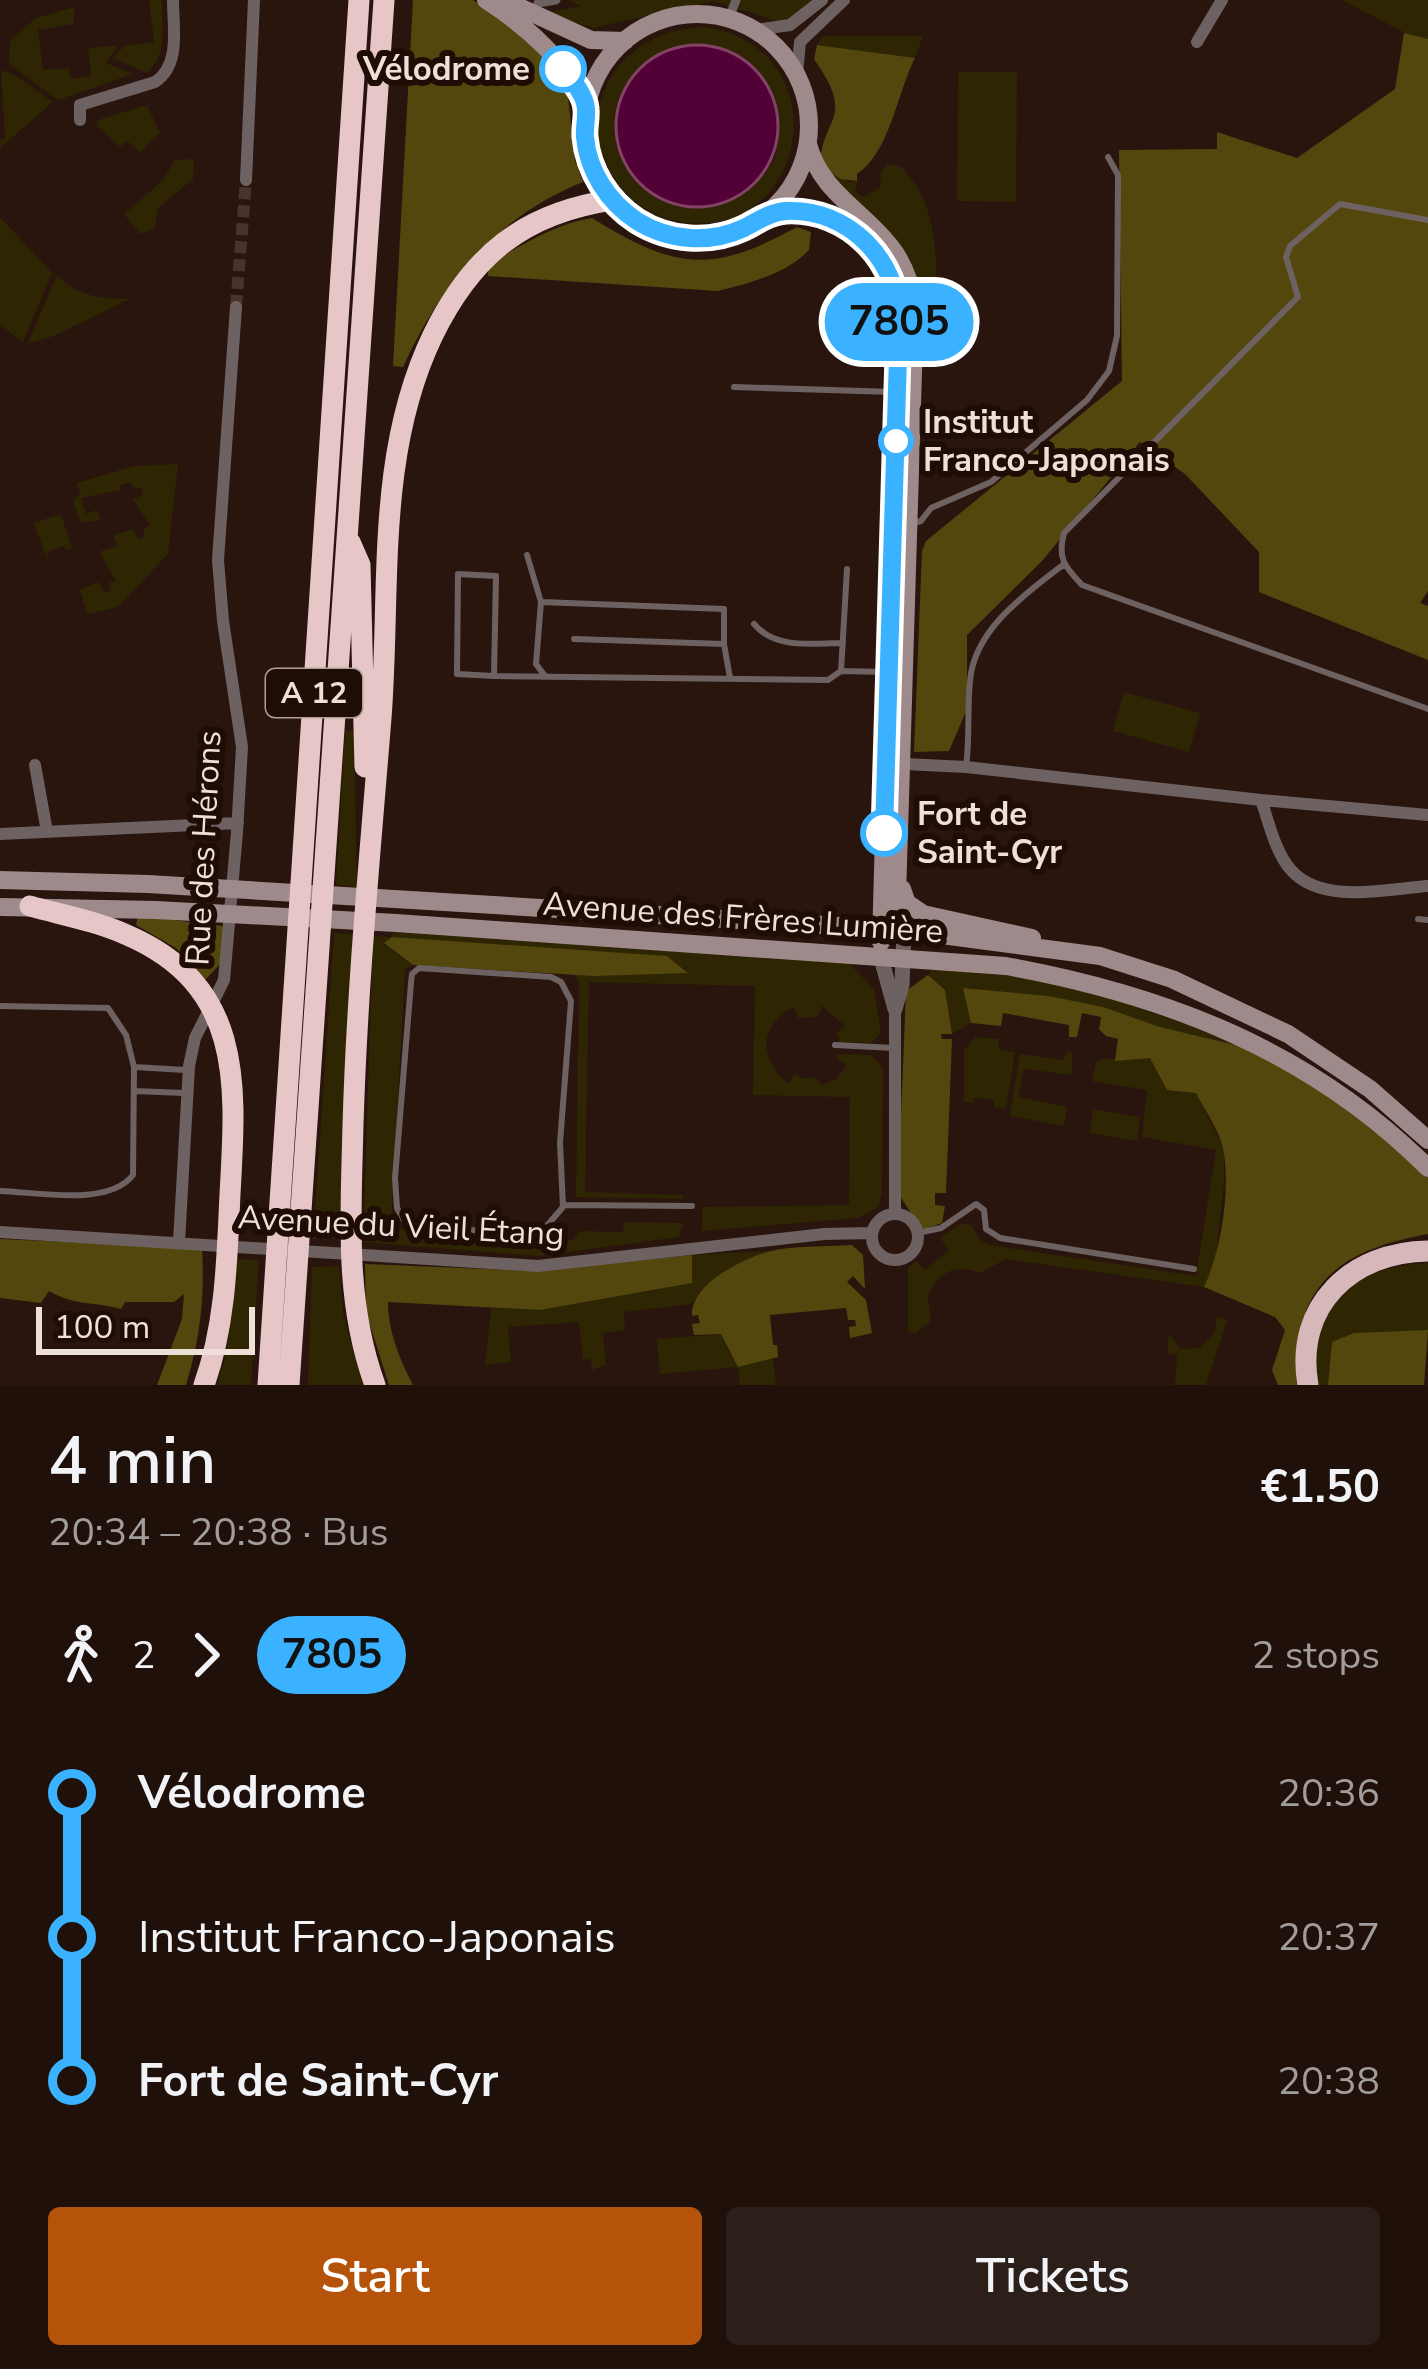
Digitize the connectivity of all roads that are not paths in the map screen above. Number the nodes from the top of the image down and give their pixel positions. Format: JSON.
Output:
{"nodes":[{"id":1,"x":173,"y":0,"type":"edge"},
{"id":2,"x":254,"y":0,"type":"edge"},
{"id":3,"x":359,"y":0,"type":"edge"},
{"id":4,"x":384,"y":0,"type":"edge"},
{"id":5,"x":486,"y":0,"type":"edge"},
{"id":6,"x":504,"y":0,"type":"edge"},
{"id":7,"x":556,"y":0,"type":"edge"},
{"id":8,"x":844,"y":0,"type":"edge"},
{"id":9,"x":1222,"y":0,"type":"edge"},
{"id":10,"x":538,"y":3,"type":"dead end"},
{"id":11,"x":824,"y":3,"type":"edge"},
{"id":12,"x":732,"y":9,"type":"edge"},
{"id":13,"x":755,"y":30,"type":"junction"},
{"id":14,"x":625,"y":40,"type":"junction"},
{"id":15,"x":1197,"y":42,"type":"dead end"},
{"id":16,"x":797,"y":74,"type":"junction"},
{"id":17,"x":586,"y":109,"type":"junction"},
{"id":18,"x":80,"y":120,"type":"dead end"},
{"id":19,"x":808,"y":144,"type":"junction"},
{"id":20,"x":1108,"y":157,"type":"dead end"},
{"id":21,"x":246,"y":180,"type":"tunnel mouth"},
{"id":22,"x":612,"y":200,"type":"junction"},
{"id":23,"x":762,"y":218,"type":"junction"},
{"id":24,"x":1428,"y":220,"type":"edge"},
{"id":25,"x":236,"y":307,"type":"tunnel mouth"},
{"id":26,"x":734,"y":386,"type":"dead end"},
{"id":27,"x":898,"y":392,"type":"junction"},
{"id":28,"x":904,"y":499,"type":"junction"},
{"id":29,"x":931,"y":508,"type":"junction"},
{"id":30,"x":902,"y":524,"type":"junction"},
{"id":31,"x":348,"y":536,"type":"junction"},
{"id":32,"x":526,"y":555,"type":"dead end"},
{"id":33,"x":1063,"y":565,"type":"junction"},
{"id":34,"x":848,"y":569,"type":"dead end"},
{"id":35,"x":542,"y":602,"type":"junction"},
{"id":36,"x":754,"y":624,"type":"dead end"},
{"id":37,"x":574,"y":639,"type":"dead end"},
{"id":38,"x":724,"y":644,"type":"junction"},
{"id":39,"x":843,"y":644,"type":"junction"},
{"id":40,"x":841,"y":671,"type":"junction"},
{"id":41,"x":898,"y":672,"type":"junction"},
{"id":42,"x":494,"y":676,"type":"junction"},
{"id":43,"x":544,"y":676,"type":"junction"},
{"id":44,"x":730,"y":678,"type":"junction"},
{"id":45,"x":1428,"y":709,"type":"edge"},
{"id":46,"x":904,"y":764,"type":"junction"},
{"id":47,"x":35,"y":765,"type":"dead end"},
{"id":48,"x":966,"y":767,"type":"junction"},
{"id":49,"x":1261,"y":800,"type":"junction"},
{"id":50,"x":371,"y":814,"type":"junction"},
{"id":51,"x":1428,"y":815,"type":"edge"},
{"id":52,"x":238,"y":824,"type":"junction"},
{"id":53,"x":47,"y":832,"type":"junction"},
{"id":54,"x":0,"y":834,"type":"edge"},
{"id":55,"x":899,"y":871,"type":"junction"},
{"id":56,"x":0,"y":880,"type":"edge"},
{"id":57,"x":1428,"y":886,"type":"edge"},
{"id":58,"x":30,"y":906,"type":"junction"},
{"id":59,"x":0,"y":908,"type":"edge"},
{"id":60,"x":1418,"y":919,"type":"dead end"},
{"id":61,"x":1428,"y":920,"type":"edge"},
{"id":62,"x":881,"y":944,"type":"junction"},
{"id":63,"x":904,"y":944,"type":"junction"},
{"id":64,"x":1100,"y":956,"type":"junction"},
{"id":65,"x":0,"y":1006,"type":"edge"},
{"id":66,"x":895,"y":1009,"type":"junction"},
{"id":67,"x":836,"y":1045,"type":"dead end"},
{"id":68,"x":894,"y":1048,"type":"junction"},
{"id":69,"x":134,"y":1067,"type":"junction"},
{"id":70,"x":189,"y":1070,"type":"junction"},
{"id":71,"x":134,"y":1090,"type":"junction"},
{"id":72,"x":187,"y":1093,"type":"junction"},
{"id":73,"x":1428,"y":1140,"type":"edge"},
{"id":74,"x":1428,"y":1168,"type":"edge"},
{"id":75,"x":0,"y":1191,"type":"edge"},
{"id":76,"x":562,"y":1205,"type":"junction"},
{"id":77,"x":692,"y":1206,"type":"dead end"},
{"id":78,"x":895,"y":1214,"type":"junction"},
{"id":79,"x":0,"y":1232,"type":"edge"},
{"id":80,"x":872,"y":1233,"type":"junction"},
{"id":81,"x":918,"y":1233,"type":"junction"},
{"id":82,"x":179,"y":1242,"type":"junction"},
{"id":83,"x":1428,"y":1251,"type":"edge"},
{"id":84,"x":1194,"y":1269,"type":"dead end"},
{"id":85,"x":204,"y":1385,"type":"edge"},
{"id":86,"x":268,"y":1385,"type":"edge"},
{"id":87,"x":289,"y":1385,"type":"edge"},
{"id":88,"x":375,"y":1385,"type":"edge"},
{"id":89,"x":1308,"y":1385,"type":"edge"}],
"edges":[{"from":1,"to":18,"type":"street"},
{"from":2,"to":21,"type":"street"},
{"from":3,"to":86,"type":"highway","number":"A 12"},
{"from":4,"to":31,"type":"highway","number":"A 12"},
{"from":5,"to":17,"type":"main road"},
{"from":6,"to":14,"type":"main road"},
{"from":7,"to":10,"type":"street"},
{"from":8,"to":11,"type":"street"},
{"from":9,"to":15,"type":"street"},
{"from":11,"to":13,"type":"street"},
{"from":11,"to":16,"type":"street"},
{"from":12,"to":13,"type":"main road"},
{"from":12,"to":14,"type":"main road"},
{"from":13,"to":16,"type":"main road"},
{"from":14,"to":17,"type":"main road"},
{"from":16,"to":19,"type":"main road"},
{"from":17,"to":22,"type":"main road"},
{"from":19,"to":23,"type":"main road"},
{"from":19,"to":28,"type":"main road"},
{"from":20,"to":29,"type":"lane"},
{"from":22,"to":23,"type":"main road"},
{"from":22,"to":50,"type":"highway"},
{"from":23,"to":27,"type":"main road"},
{"from":24,"to":33,"type":"lane"},
{"from":25,"to":52,"type":"street","name":"Rue des Hérons"},
{"from":26,"to":27,"type":"lane"},
{"from":27,"to":28,"type":"main road"},
{"from":28,"to":29,"type":"lane"},
{"from":28,"to":30,"type":"main road"},
{"from":29,"to":30,"type":"lane"},
{"from":30,"to":41,"type":"main road"},
{"from":31,"to":50,"type":"highway"},
{"from":31,"to":87,"type":"highway","number":"A 12"},
{"from":32,"to":35,"type":"lane"},
{"from":33,"to":45,"type":"lane"},
{"from":33,"to":48,"type":"lane"},
{"from":34,"to":39,"type":"lane"},
{"from":35,"to":38,"type":"lane"},
{"from":35,"to":43,"type":"lane"},
{"from":36,"to":39,"type":"lane"},
{"from":37,"to":38,"type":"lane"},
{"from":38,"to":44,"type":"lane"},
{"from":39,"to":40,"type":"lane"},
{"from":40,"to":41,"type":"lane"},
{"from":40,"to":44,"type":"lane"},
{"from":41,"to":46,"type":"main road"},
{"from":41,"to":62,"type":"main road"},
{"from":42,"to":42,"type":"lane"},
{"from":42,"to":43,"type":"lane"},
{"from":43,"to":44,"type":"lane"},
{"from":46,"to":48,"type":"street"},
{"from":46,"to":55,"type":"main road"},
{"from":47,"to":53,"type":"street"},
{"from":48,"to":49,"type":"street"},
{"from":49,"to":51,"type":"street"},
{"from":49,"to":57,"type":"street"},
{"from":50,"to":88,"type":"highway"},
{"from":52,"to":53,"type":"street"},
{"from":52,"to":70,"type":"street","name":"Rue des Hérons"},
{"from":53,"to":54,"type":"street"},
{"from":55,"to":63,"type":"main road"},
{"from":55,"to":64,"type":"main road"},
{"from":56,"to":62,"type":"main road","name":"Avenue des Frères Lumière"},
{"from":58,"to":59,"type":"main road","name":"Avenue des Frères Lumière"},
{"from":58,"to":62,"type":"main road","name":"Avenue des Frères Lumière"},
{"from":58,"to":85,"type":"highway"},
{"from":60,"to":61,"type":"lane"},
{"from":62,"to":63,"type":"main road","name":"Avenue des Frères Lumière"},
{"from":62,"to":63,"type":"main road","name":"Avenue des Frères Lumière"},
{"from":62,"to":66,"type":"street"},
{"from":63,"to":64,"type":"main road","name":"Avenue des Frères Lumière"},
{"from":63,"to":66,"type":"street"},
{"from":63,"to":74,"type":"main road","name":"Avenue des Frères Lumière"},
{"from":64,"to":73,"type":"main road","name":"Avenue des Frères Lumière"},
{"from":65,"to":69,"type":"lane"},
{"from":66,"to":68,"type":"street"},
{"from":67,"to":68,"type":"lane"},
{"from":68,"to":78,"type":"street"},
{"from":69,"to":70,"type":"lane"},
{"from":69,"to":71,"type":"lane"},
{"from":70,"to":72,"type":"street","name":"Rue des Hérons"},
{"from":71,"to":72,"type":"lane"},
{"from":71,"to":75,"type":"lane"},
{"from":72,"to":82,"type":"street","name":"Rue des Hérons"},
{"from":76,"to":76,"type":"lane"},
{"from":76,"to":77,"type":"lane"},
{"from":78,"to":80,"type":"street"},
{"from":78,"to":81,"type":"street"},
{"from":79,"to":82,"type":"street","name":"Avenue du Vieil Étang"},
{"from":80,"to":81,"type":"street"},
{"from":80,"to":82,"type":"street","name":"Avenue du Vieil Étang"},
{"from":81,"to":84,"type":"lane"},
{"from":83,"to":89,"type":"highway"}]}
